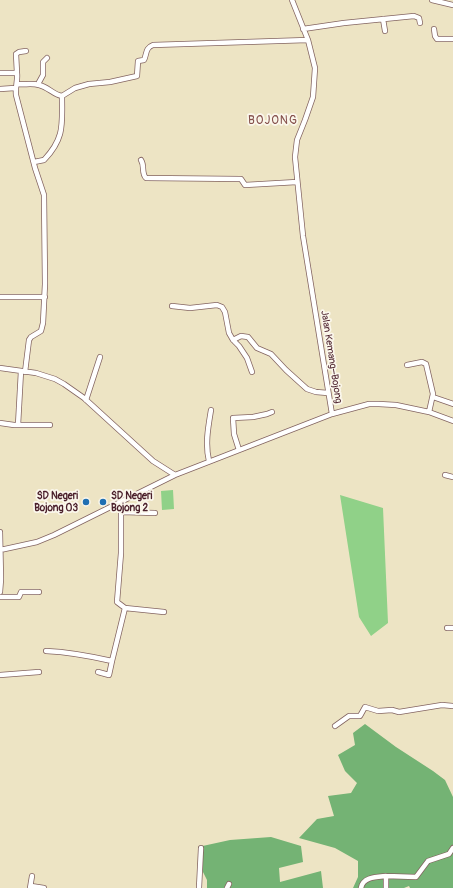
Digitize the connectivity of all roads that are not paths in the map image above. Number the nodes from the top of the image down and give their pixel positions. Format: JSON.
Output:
{"nodes":[{"id":1,"x":292,"y":0,"type":"edge"},
{"id":2,"x":432,"y":0,"type":"edge"},
{"id":3,"x":453,"y":5,"type":"edge"},
{"id":4,"x":383,"y":19,"type":"junction"},
{"id":5,"x":420,"y":23,"type":"dead end"},
{"id":6,"x":303,"y":29,"type":"junction"},
{"id":7,"x":434,"y":29,"type":"dead end"},
{"id":8,"x":385,"y":31,"type":"dead end"},
{"id":9,"x":453,"y":39,"type":"edge"},
{"id":10,"x":308,"y":40,"type":"junction"},
{"id":11,"x":26,"y":51,"type":"dead end"},
{"id":12,"x":47,"y":58,"type":"dead end"},
{"id":13,"x":0,"y":73,"type":"edge"},
{"id":14,"x":17,"y":73,"type":"junction"},
{"id":15,"x":38,"y":84,"type":"junction"},
{"id":16,"x":16,"y":86,"type":"junction"},
{"id":17,"x":0,"y":89,"type":"edge"},
{"id":18,"x":62,"y":96,"type":"junction"},
{"id":19,"x":141,"y":160,"type":"dead end"},
{"id":20,"x":34,"y":162,"type":"junction"},
{"id":21,"x":297,"y":182,"type":"junction"},
{"id":22,"x":0,"y":297,"type":"edge"},
{"id":23,"x":44,"y":297,"type":"junction"},
{"id":24,"x":172,"y":306,"type":"dead end"},
{"id":25,"x":233,"y":340,"type":"junction"},
{"id":26,"x":100,"y":357,"type":"dead end"},
{"id":27,"x":407,"y":365,"type":"dead end"},
{"id":28,"x":0,"y":368,"type":"edge"},
{"id":29,"x":23,"y":371,"type":"junction"},
{"id":30,"x":252,"y":372,"type":"dead end"},
{"id":31,"x":328,"y":393,"type":"junction"},
{"id":32,"x":433,"y":397,"type":"junction"},
{"id":33,"x":86,"y":400,"type":"junction"},
{"id":34,"x":453,"y":404,"type":"edge"},
{"id":35,"x":211,"y":410,"type":"dead end"},
{"id":36,"x":272,"y":412,"type":"dead end"},
{"id":37,"x":429,"y":412,"type":"junction"},
{"id":38,"x":332,"y":414,"type":"junction"},
{"id":39,"x":453,"y":421,"type":"edge"},
{"id":40,"x":0,"y":423,"type":"edge"},
{"id":41,"x":18,"y":425,"type":"junction"},
{"id":42,"x":50,"y":425,"type":"dead end"},
{"id":43,"x":240,"y":450,"type":"junction"},
{"id":44,"x":209,"y":461,"type":"junction"},
{"id":45,"x":175,"y":475,"type":"junction"},
{"id":46,"x":445,"y":476,"type":"dead end"},
{"id":47,"x":453,"y":477,"type":"edge"},
{"id":48,"x":119,"y":503,"type":"junction"},
{"id":49,"x":121,"y":512,"type":"junction"},
{"id":50,"x":154,"y":513,"type":"dead end"},
{"id":51,"x":0,"y":532,"type":"edge"},
{"id":52,"x":0,"y":550,"type":"edge"},
{"id":53,"x":0,"y":592,"type":"edge"},
{"id":54,"x":39,"y":592,"type":"dead end"},
{"id":55,"x":0,"y":597,"type":"edge"},
{"id":56,"x":125,"y":608,"type":"junction"},
{"id":57,"x":164,"y":612,"type":"dead end"},
{"id":58,"x":447,"y":628,"type":"dead end"},
{"id":59,"x":453,"y":628,"type":"edge"},
{"id":60,"x":46,"y":651,"type":"dead end"},
{"id":61,"x":112,"y":661,"type":"junction"},
{"id":62,"x":38,"y":672,"type":"dead end"},
{"id":63,"x":98,"y":672,"type":"dead end"},
{"id":64,"x":0,"y":675,"type":"edge"},
{"id":65,"x":453,"y":706,"type":"edge"},
{"id":66,"x":335,"y":726,"type":"dead end"},
{"id":67,"x":201,"y":848,"type":"dead end"},
{"id":68,"x":453,"y":848,"type":"edge"},
{"id":69,"x":32,"y":876,"type":"dead end"},
{"id":70,"x":386,"y":876,"type":"junction"},
{"id":71,"x":31,"y":887,"type":"edge"},
{"id":72,"x":44,"y":888,"type":"edge"},
{"id":73,"x":198,"y":888,"type":"edge"},
{"id":74,"x":361,"y":888,"type":"edge"},
{"id":75,"x":386,"y":888,"type":"edge"}],
"edges":[{"from":1,"to":6,"type":"street","name":"Jalan Kemang–Bojong"},
{"from":2,"to":3,"type":"street"},
{"from":4,"to":5,"type":"street"},
{"from":4,"to":6,"type":"street"},
{"from":4,"to":8,"type":"street"},
{"from":6,"to":10,"type":"street","name":"Jalan Kemang–Bojong"},
{"from":7,"to":9,"type":"street"},
{"from":10,"to":18,"type":"street"},
{"from":10,"to":21,"type":"street","name":"Jalan Kemang–Bojong"},
{"from":11,"to":14,"type":"street"},
{"from":12,"to":15,"type":"street"},
{"from":13,"to":14,"type":"street"},
{"from":14,"to":16,"type":"street"},
{"from":15,"to":16,"type":"street"},
{"from":15,"to":18,"type":"street"},
{"from":16,"to":17,"type":"street"},
{"from":16,"to":20,"type":"street"},
{"from":18,"to":20,"type":"street"},
{"from":19,"to":21,"type":"street"},
{"from":20,"to":23,"type":"street"},
{"from":21,"to":31,"type":"street","name":"Jalan Kemang–Bojong"},
{"from":22,"to":23,"type":"street"},
{"from":23,"to":29,"type":"street"},
{"from":24,"to":25,"type":"street"},
{"from":25,"to":30,"type":"street"},
{"from":25,"to":31,"type":"street"},
{"from":26,"to":33,"type":"street"},
{"from":27,"to":32,"type":"street"},
{"from":28,"to":29,"type":"street"},
{"from":29,"to":33,"type":"street"},
{"from":29,"to":41,"type":"street"},
{"from":31,"to":38,"type":"street","name":"Jalan Kemang–Bojong"},
{"from":32,"to":34,"type":"street"},
{"from":32,"to":37,"type":"street"},
{"from":33,"to":45,"type":"street"},
{"from":35,"to":44,"type":"street"},
{"from":36,"to":43,"type":"street"},
{"from":37,"to":38,"type":"street"},
{"from":37,"to":39,"type":"street"},
{"from":38,"to":43,"type":"street","name":"Jalan Kemang–Bojong"},
{"from":40,"to":41,"type":"street"},
{"from":41,"to":42,"type":"street"},
{"from":43,"to":44,"type":"street","name":"Jalan Kemang–Bojong"},
{"from":44,"to":45,"type":"street","name":"Jalan Kemang–Bojong"},
{"from":45,"to":48,"type":"street","name":"Jalan Kemang–Bojong"},
{"from":46,"to":47,"type":"street"},
{"from":48,"to":49,"type":"street"},
{"from":48,"to":52,"type":"street","name":"Jalan Kemang–Bojong"},
{"from":49,"to":50,"type":"street"},
{"from":49,"to":56,"type":"street"},
{"from":51,"to":52,"type":"street"},
{"from":52,"to":53,"type":"street"},
{"from":54,"to":55,"type":"street"},
{"from":56,"to":57,"type":"street"},
{"from":56,"to":61,"type":"street"},
{"from":58,"to":59,"type":"street"},
{"from":60,"to":61,"type":"street"},
{"from":61,"to":63,"type":"street"},
{"from":62,"to":64,"type":"street"},
{"from":65,"to":66,"type":"street"},
{"from":67,"to":73,"type":"street"},
{"from":68,"to":70,"type":"street"},
{"from":69,"to":71,"type":"street"},
{"from":70,"to":74,"type":"street"},
{"from":70,"to":75,"type":"street"},
{"from":71,"to":72,"type":"street"}]}
